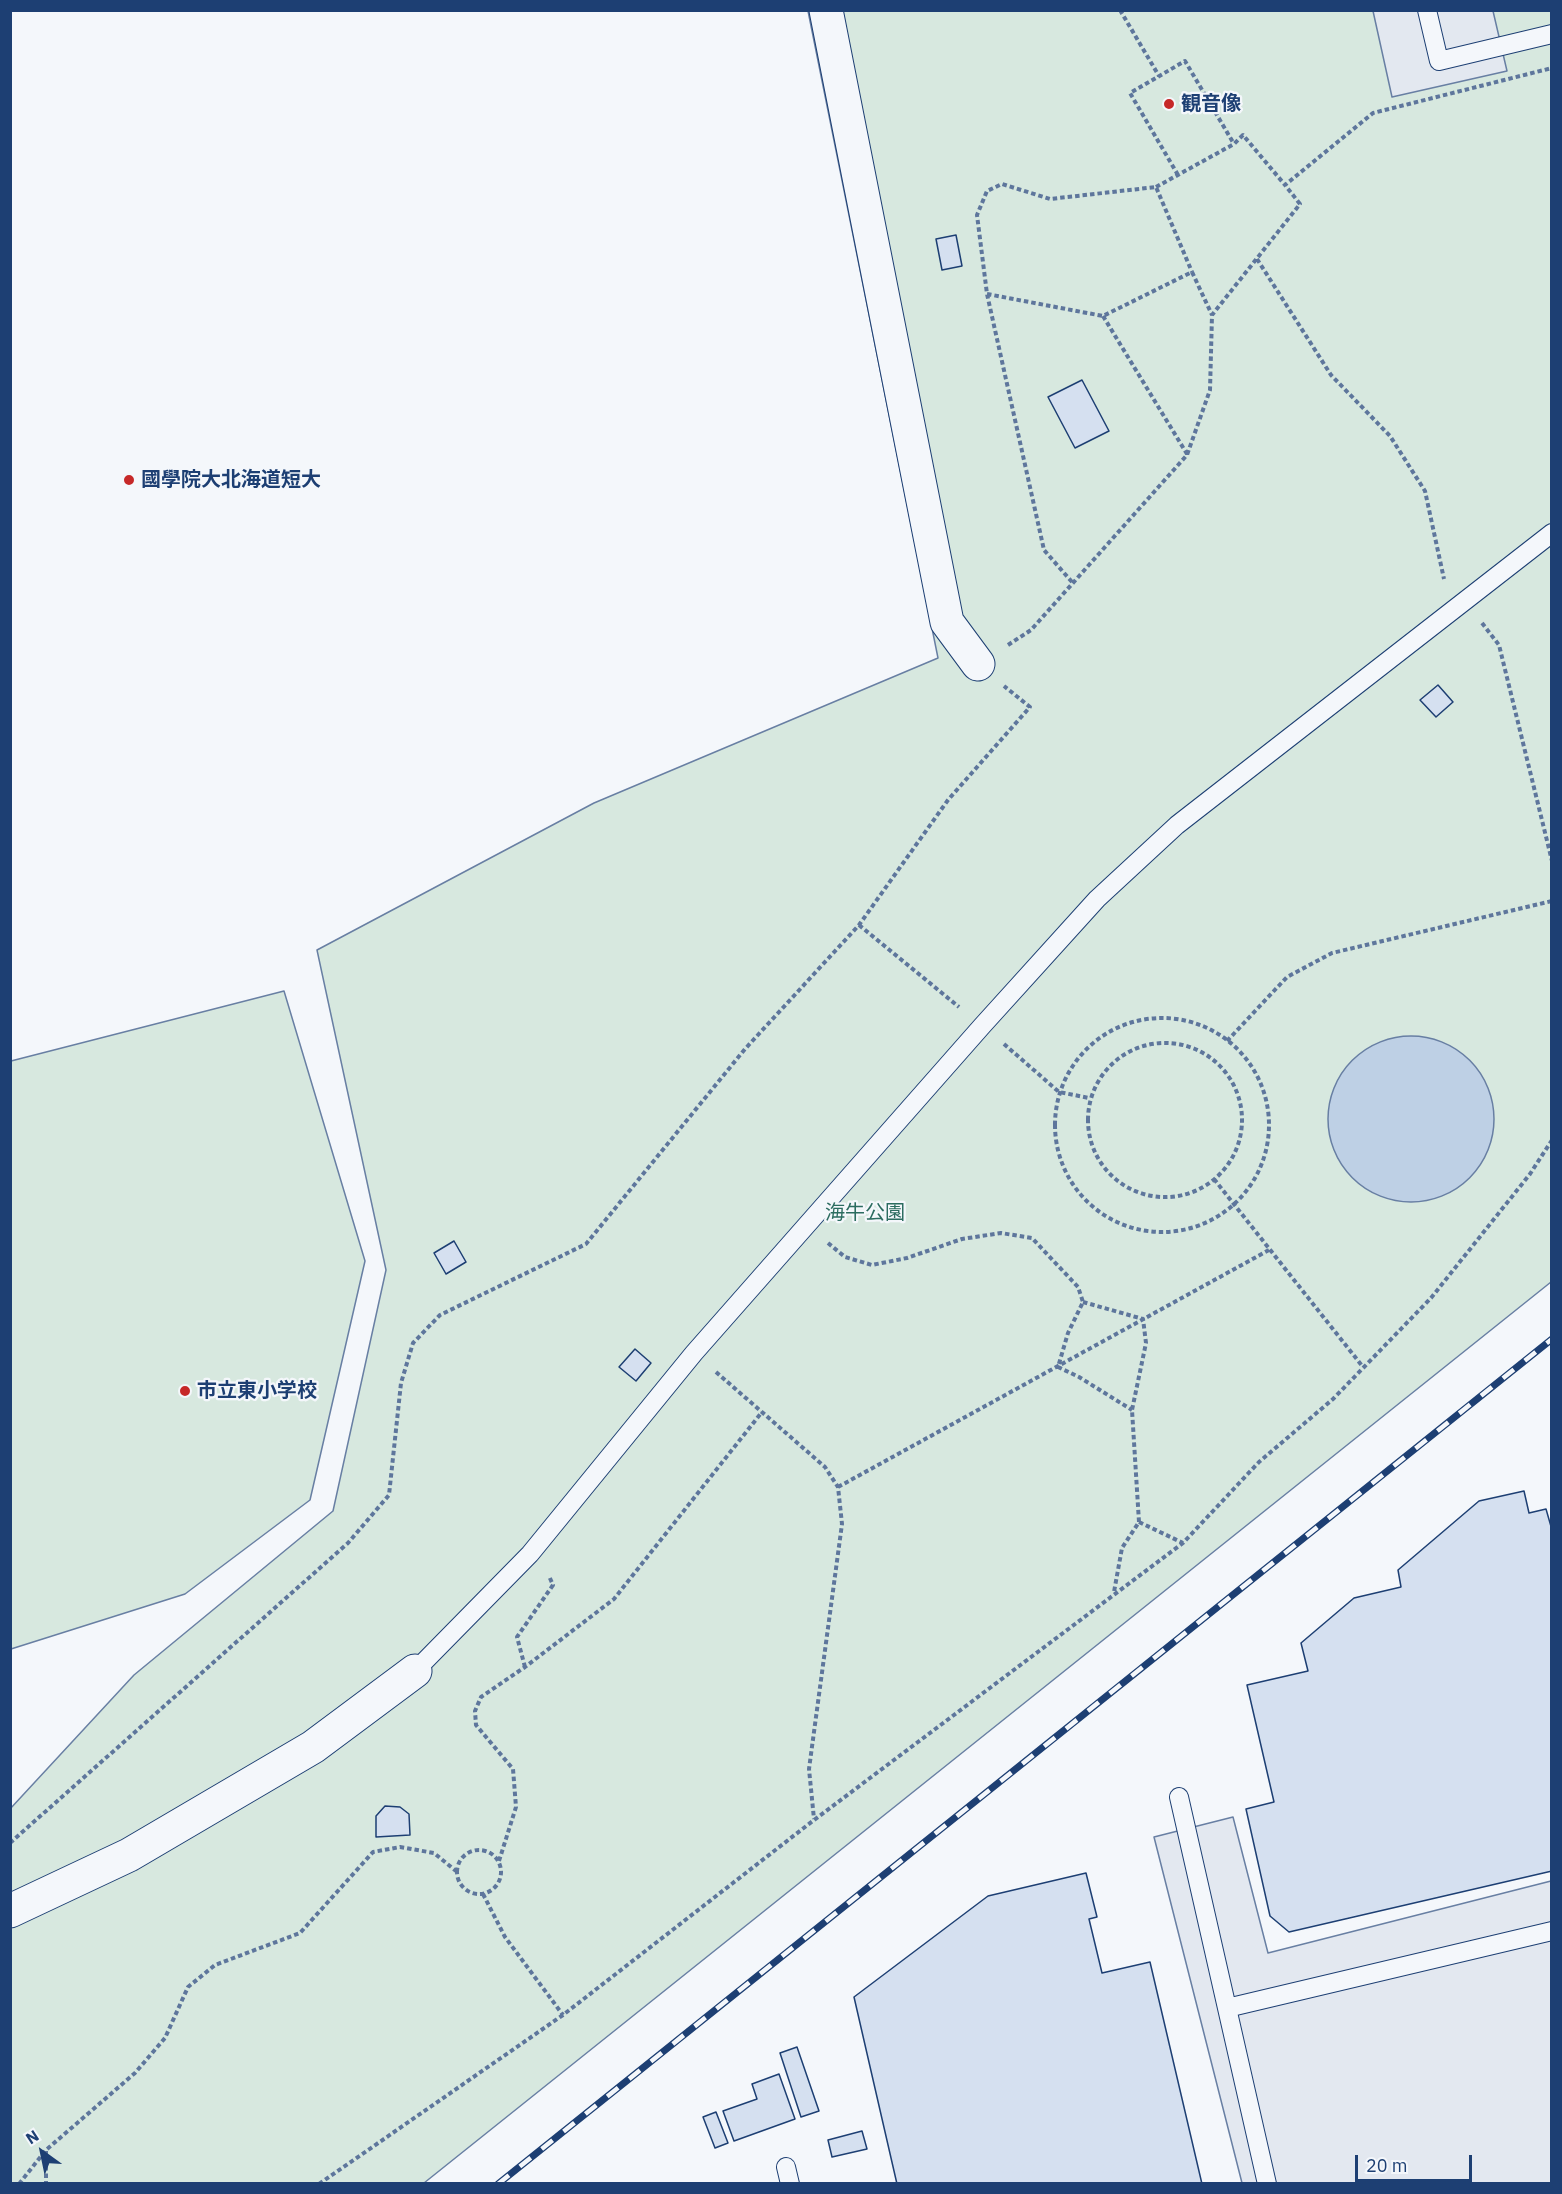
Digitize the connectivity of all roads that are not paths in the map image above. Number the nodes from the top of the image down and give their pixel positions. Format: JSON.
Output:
{"nodes":[{"id":1,"x":826,"y":10,"type":"edge"},
{"id":2,"x":1427,"y":10,"type":"edge"},
{"id":3,"x":1551,"y":34,"type":"edge"},
{"id":4,"x":1551,"y":533,"type":"edge"},
{"id":5,"x":978,"y":664,"type":"road end"},
{"id":6,"x":416,"y":1671,"type":"joint"},
{"id":7,"x":1179,"y":1797,"type":"dead end"},
{"id":8,"x":10,"y":1911,"type":"edge"},
{"id":9,"x":1551,"y":1931,"type":"edge"},
{"id":10,"x":1227,"y":2008,"type":"junction"},
{"id":11,"x":1267,"y":2184,"type":"edge"}],
"edges":[{"from":1,"to":5,"type":"street"},
{"from":2,"to":3,"type":"lane"},
{"from":4,"to":6,"type":"lane"},
{"from":6,"to":8,"type":"street"},
{"from":7,"to":10,"type":"lane"},
{"from":9,"to":10,"type":"lane"},
{"from":10,"to":11,"type":"lane"}]}
